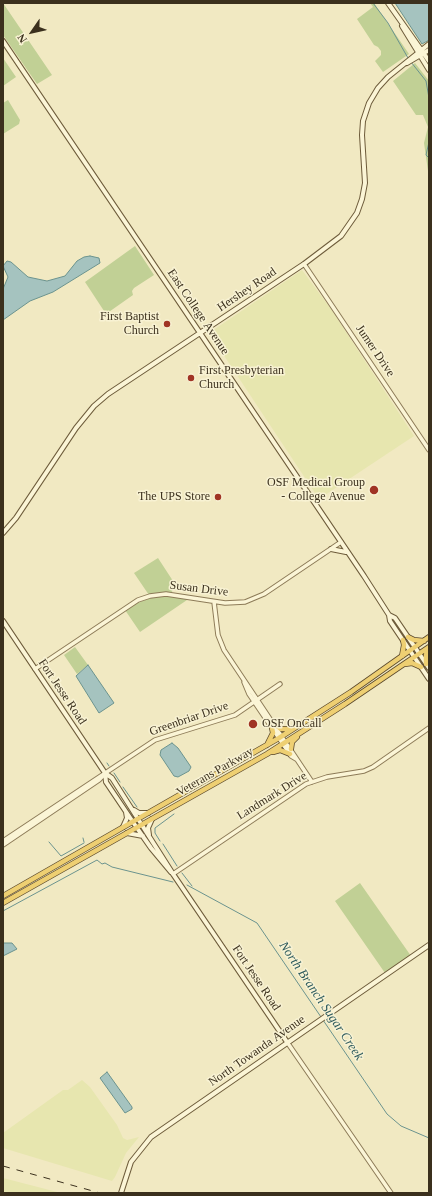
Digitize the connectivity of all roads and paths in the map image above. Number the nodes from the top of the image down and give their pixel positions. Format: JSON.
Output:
{"nodes":[{"id":1,"x":388,"y":3,"type":"edge"},
{"id":2,"x":3,"y":41,"type":"edge"},
{"id":3,"x":429,"y":44,"type":"edge"},
{"id":4,"x":429,"y":50,"type":"edge"},
{"id":5,"x":421,"y":53,"type":"junction"},
{"id":6,"x":429,"y":61,"type":"edge"},
{"id":7,"x":429,"y":70,"type":"edge"},
{"id":8,"x":304,"y":264,"type":"junction"},
{"id":9,"x":200,"y":333,"type":"junction"},
{"id":10,"x":429,"y":450,"type":"edge"},
{"id":11,"x":3,"y":533,"type":"edge"},
{"id":12,"x":341,"y":542,"type":"junction"},
{"id":13,"x":331,"y":549,"type":"junction"},
{"id":14,"x":348,"y":553,"type":"junction"},
{"id":15,"x":214,"y":602,"type":"junction"},
{"id":16,"x":389,"y":615,"type":"junction"},
{"id":17,"x":3,"y":621,"type":"edge"},
{"id":18,"x":408,"y":637,"type":"junction"},
{"id":19,"x":429,"y":637,"type":"edge"},
{"id":20,"x":403,"y":640,"type":"junction"},
{"id":21,"x":424,"y":641,"type":"junction"},
{"id":22,"x":415,"y":647,"type":"junction"},
{"id":23,"x":429,"y":647,"type":"edge"},
{"id":24,"x":410,"y":651,"type":"junction"},
{"id":25,"x":419,"y":654,"type":"junction"},
{"id":26,"x":402,"y":656,"type":"junction"},
{"id":27,"x":414,"y":657,"type":"junction"},
{"id":28,"x":404,"y":664,"type":"junction"},
{"id":29,"x":428,"y":666,"type":"edge"},
{"id":30,"x":421,"y":667,"type":"junction"},
{"id":31,"x":35,"y":668,"type":"junction"},
{"id":32,"x":429,"y":679,"type":"edge"},
{"id":33,"x":280,"y":684,"type":"dead end"},
{"id":34,"x":256,"y":701,"type":"junction"},
{"id":35,"x":273,"y":726,"type":"junction"},
{"id":36,"x":429,"y":728,"type":"edge"},
{"id":37,"x":294,"y":729,"type":"junction"},
{"id":38,"x":299,"y":734,"type":"junction"},
{"id":39,"x":280,"y":737,"type":"junction"},
{"id":40,"x":285,"y":743,"type":"junction"},
{"id":41,"x":266,"y":745,"type":"junction"},
{"id":42,"x":269,"y":752,"type":"junction"},
{"id":43,"x":290,"y":752,"type":"junction"},
{"id":44,"x":105,"y":773,"type":"junction"},
{"id":45,"x":312,"y":782,"type":"junction"},
{"id":46,"x":132,"y":808,"type":"junction"},
{"id":47,"x":126,"y":811,"type":"junction"},
{"id":48,"x":148,"y":813,"type":"junction"},
{"id":49,"x":138,"y":819,"type":"junction"},
{"id":50,"x":152,"y":819,"type":"junction"},
{"id":51,"x":133,"y":822,"type":"junction"},
{"id":52,"x":142,"y":825,"type":"junction"},
{"id":53,"x":123,"y":827,"type":"junction"},
{"id":54,"x":137,"y":828,"type":"junction"},
{"id":55,"x":127,"y":833,"type":"junction"},
{"id":56,"x":149,"y":835,"type":"junction"},
{"id":57,"x":143,"y":837,"type":"junction"},
{"id":58,"x":3,"y":841,"type":"edge"},
{"id":59,"x":3,"y":845,"type":"edge"},
{"id":60,"x":173,"y":874,"type":"junction"},
{"id":61,"x":3,"y":896,"type":"edge"},
{"id":62,"x":3,"y":904,"type":"edge"},
{"id":63,"x":429,"y":945,"type":"edge"},
{"id":64,"x":287,"y":1042,"type":"junction"},
{"id":65,"x":121,"y":1193,"type":"edge"},
{"id":66,"x":390,"y":1193,"type":"edge"}],
"edges":[{"from":1,"to":5,"type":"main road"},
{"from":2,"to":9,"type":"main road","name":"East College Avenue"},
{"from":3,"to":5,"type":"main road"},
{"from":4,"to":5,"type":"main road"},
{"from":5,"to":6,"type":"main road"},
{"from":5,"to":7,"type":"main road"},
{"from":5,"to":8,"type":"main road","name":"Hershey Road"},
{"from":8,"to":9,"type":"main road","name":"Hershey Road"},
{"from":8,"to":10,"type":"street","name":"Jumer Drive"},
{"from":9,"to":11,"type":"main road","name":"Hershey Road"},
{"from":9,"to":12,"type":"main road","name":"East College Avenue"},
{"from":12,"to":13,"type":"street","name":"Susan Drive"},
{"from":12,"to":14,"type":"main road","name":"East College Avenue"},
{"from":13,"to":14,"type":"main road"},
{"from":13,"to":15,"type":"street","name":"Susan Drive"},
{"from":14,"to":16,"type":"main road","name":"East College Avenue"},
{"from":15,"to":31,"type":"street","name":"Susan Drive"},
{"from":15,"to":34,"type":"street"},
{"from":16,"to":18,"type":"main road","name":"East College Avenue"},
{"from":16,"to":20,"type":"main road","name":"East College Avenue"},
{"from":17,"to":31,"type":"main road","name":"Fort Jesse Road"},
{"from":18,"to":21,"type":"highway"},
{"from":18,"to":22,"type":"main road","name":"East College Avenue"},
{"from":19,"to":21,"type":"highway","name":"Veterans Parkway"},
{"from":20,"to":24,"type":"main road","name":"East College Avenue"},
{"from":20,"to":26,"type":"highway"},
{"from":21,"to":22,"type":"highway","name":"Veterans Parkway"},
{"from":22,"to":24,"type":"highway","name":"Veterans Parkway"},
{"from":22,"to":25,"type":"main road","name":"East College Avenue"},
{"from":23,"to":25,"type":"highway","name":"Veterans Parkway"},
{"from":23,"to":29,"type":"highway"},
{"from":24,"to":26,"type":"highway","name":"Veterans Parkway"},
{"from":24,"to":27,"type":"main road","name":"East College Avenue"},
{"from":25,"to":27,"type":"highway","name":"Veterans Parkway"},
{"from":25,"to":29,"type":"main road","name":"East College Avenue"},
{"from":26,"to":37,"type":"highway","name":"Veterans Parkway"},
{"from":27,"to":28,"type":"highway","name":"Veterans Parkway"},
{"from":27,"to":30,"type":"main road","name":"East College Avenue"},
{"from":28,"to":30,"type":"highway"},
{"from":28,"to":38,"type":"highway","name":"Veterans Parkway"},
{"from":30,"to":32,"type":"main road","name":"East College Avenue"},
{"from":31,"to":44,"type":"main road","name":"Fort Jesse Road"},
{"from":33,"to":34,"type":"street","name":"Greenbriar Drive"},
{"from":34,"to":35,"type":"street"},
{"from":34,"to":44,"type":"street","name":"Greenbriar Drive"},
{"from":35,"to":37,"type":"highway"},
{"from":35,"to":39,"type":"street"},
{"from":35,"to":41,"type":"highway"},
{"from":36,"to":45,"type":"street","name":"Landmark Drive"},
{"from":37,"to":39,"type":"highway","name":"Veterans Parkway"},
{"from":38,"to":40,"type":"highway","name":"Veterans Parkway"},
{"from":38,"to":43,"type":"highway"},
{"from":39,"to":40,"type":"street"},
{"from":39,"to":41,"type":"highway","name":"Veterans Parkway"},
{"from":40,"to":42,"type":"highway","name":"Veterans Parkway"},
{"from":40,"to":43,"type":"street"},
{"from":41,"to":48,"type":"highway","name":"Veterans Parkway"},
{"from":42,"to":43,"type":"highway"},
{"from":42,"to":50,"type":"highway","name":"Veterans Parkway"},
{"from":43,"to":45,"type":"street"},
{"from":44,"to":46,"type":"main road","name":"Fort Jesse Road"},
{"from":44,"to":47,"type":"main road","name":"Fort Jesse Road"},
{"from":44,"to":58,"type":"street","name":"Greenbriar Drive"},
{"from":44,"to":59,"type":"street","name":"Greenbriar Drive"},
{"from":45,"to":60,"type":"street","name":"Landmark Drive"},
{"from":46,"to":48,"type":"main road"},
{"from":46,"to":49,"type":"main road","name":"Fort Jesse Road"},
{"from":47,"to":51,"type":"main road","name":"Fort Jesse Road"},
{"from":47,"to":53,"type":"main road"},
{"from":48,"to":49,"type":"highway","name":"Veterans Parkway"},
{"from":49,"to":51,"type":"highway","name":"Veterans Parkway"},
{"from":49,"to":52,"type":"main road","name":"Fort Jesse Road"},
{"from":50,"to":52,"type":"highway","name":"Veterans Parkway"},
{"from":50,"to":56,"type":"main road"},
{"from":51,"to":53,"type":"highway","name":"Veterans Parkway"},
{"from":51,"to":54,"type":"main road","name":"Fort Jesse Road"},
{"from":52,"to":54,"type":"highway","name":"Veterans Parkway"},
{"from":52,"to":56,"type":"main road","name":"Fort Jesse Road"},
{"from":53,"to":61,"type":"highway","name":"Veterans Parkway"},
{"from":54,"to":55,"type":"highway","name":"Veterans Parkway"},
{"from":54,"to":57,"type":"main road","name":"Fort Jesse Road"},
{"from":55,"to":57,"type":"main road"},
{"from":55,"to":62,"type":"highway","name":"Veterans Parkway"},
{"from":56,"to":60,"type":"main road","name":"Fort Jesse Road"},
{"from":57,"to":60,"type":"main road","name":"Fort Jesse Road"},
{"from":60,"to":64,"type":"main road","name":"Fort Jesse Road"},
{"from":63,"to":64,"type":"main road","name":"North Towanda Avenue"},
{"from":64,"to":65,"type":"main road","name":"North Towanda Avenue"},
{"from":64,"to":66,"type":"street","name":"Fort Jesse Road"}]}
